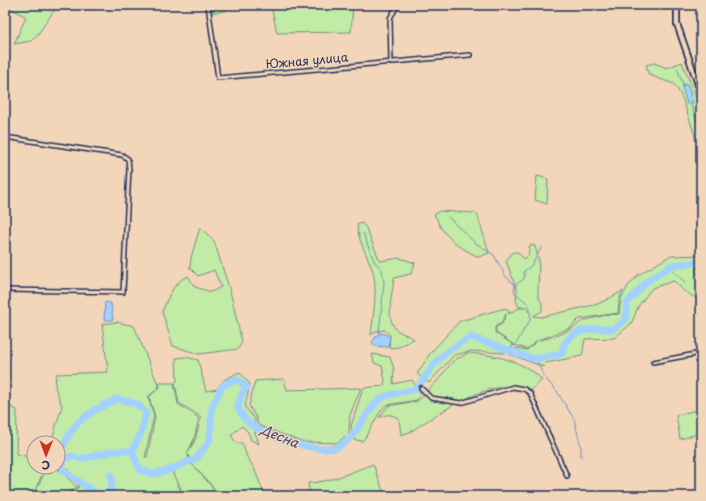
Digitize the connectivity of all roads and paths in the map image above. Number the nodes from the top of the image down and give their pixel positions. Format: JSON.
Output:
{"nodes":[{"id":1,"x":208,"y":5,"type":"edge"},
{"id":2,"x":398,"y":5,"type":"edge"},
{"id":3,"x":677,"y":5,"type":"edge"},
{"id":4,"x":470,"y":55,"type":"dead end"},
{"id":5,"x":391,"y":63,"type":"junction"},
{"id":6,"x":701,"y":93,"type":"edge"},
{"id":7,"x":5,"y":137,"type":"edge"},
{"id":8,"x":5,"y":290,"type":"edge"},
{"id":9,"x":701,"y":354,"type":"edge"},
{"id":10,"x":653,"y":362,"type":"dead end"},
{"id":11,"x":421,"y":388,"type":"dead end"},
{"id":12,"x":567,"y":476,"type":"dead end"}],
"edges":[{"from":1,"to":5,"type":"street","name":"Южная улица"},
{"from":2,"to":5,"type":"street"},
{"from":3,"to":6,"type":"street"},
{"from":4,"to":5,"type":"street","name":"Южная улица"},
{"from":7,"to":8,"type":"street"},
{"from":9,"to":10,"type":"street"},
{"from":11,"to":12,"type":"street"}]}
